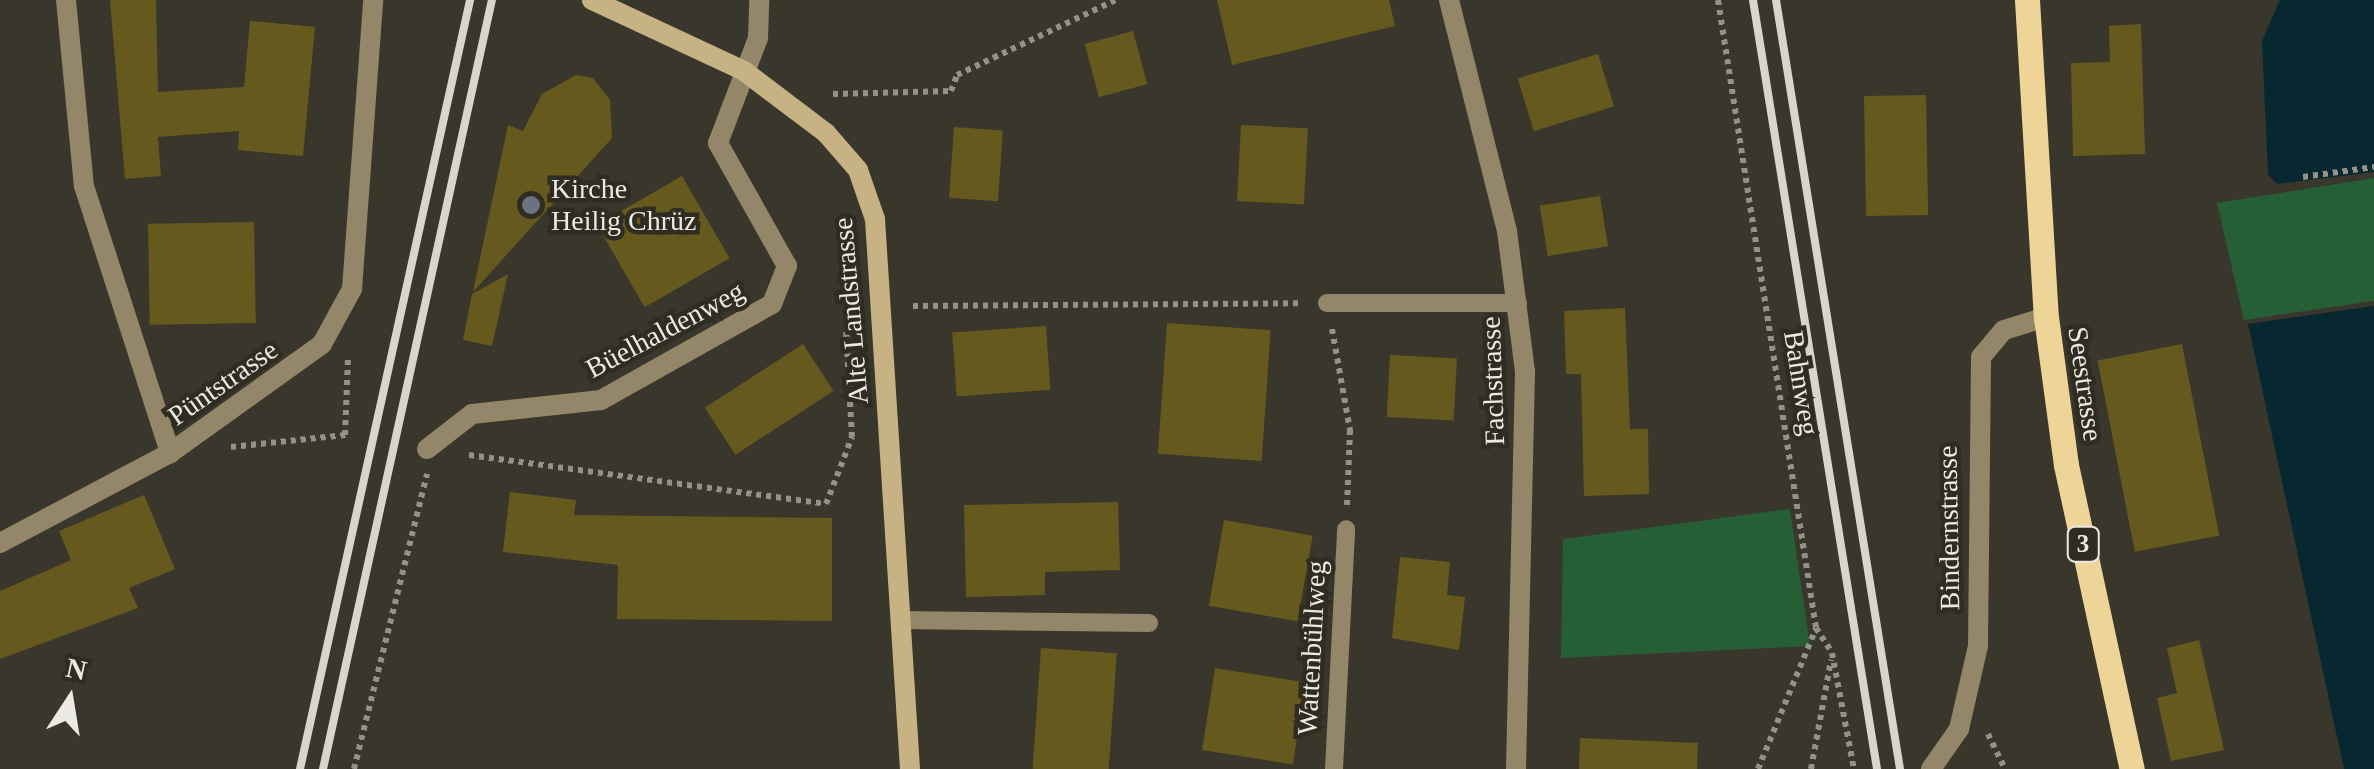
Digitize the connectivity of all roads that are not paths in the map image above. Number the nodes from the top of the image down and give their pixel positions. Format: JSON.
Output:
{"nodes":[{"id":1,"x":66,"y":0,"type":"edge"},
{"id":2,"x":373,"y":0,"type":"edge"},
{"id":3,"x":592,"y":0,"type":"edge"},
{"id":4,"x":759,"y":0,"type":"edge"},
{"id":5,"x":1449,"y":0,"type":"edge"},
{"id":6,"x":2026,"y":0,"type":"edge"},
{"id":7,"x":744,"y":72,"type":"junction"},
{"id":8,"x":1327,"y":303,"type":"road end"},
{"id":9,"x":1518,"y":303,"type":"junction"},
{"id":10,"x":2046,"y":317,"type":"junction"},
{"id":11,"x":426,"y":450,"type":"road end"},
{"id":12,"x":170,"y":452,"type":"junction"},
{"id":13,"x":1346,"y":529,"type":"road end"},
{"id":14,"x":0,"y":542,"type":"edge"},
{"id":15,"x":900,"y":620,"type":"junction"},
{"id":16,"x":1149,"y":623,"type":"dead end"},
{"id":17,"x":910,"y":769,"type":"edge"},
{"id":18,"x":1334,"y":769,"type":"edge"},
{"id":19,"x":1516,"y":769,"type":"edge"},
{"id":20,"x":1931,"y":769,"type":"edge"},
{"id":21,"x":2132,"y":769,"type":"edge"}],
"edges":[{"from":1,"to":12,"type":"street"},
{"from":2,"to":12,"type":"street","name":"Püntstrasse"},
{"from":3,"to":7,"type":"main road","name":"Alte Landstrasse"},
{"from":4,"to":7,"type":"street"},
{"from":5,"to":9,"type":"street","name":"Fachstrasse"},
{"from":6,"to":10,"type":"main road","name":"Seestrasse","number":"3"},
{"from":7,"to":11,"type":"street","name":"Büelhaldenweg"},
{"from":7,"to":15,"type":"main road","name":"Alte Landstrasse"},
{"from":8,"to":9,"type":"lane"},
{"from":9,"to":19,"type":"street","name":"Fachstrasse"},
{"from":10,"to":20,"type":"street","name":"Bindernstrasse"},
{"from":10,"to":21,"type":"main road","name":"Seestrasse","number":"3"},
{"from":12,"to":14,"type":"street","name":"Püntstrasse"},
{"from":13,"to":18,"type":"lane","name":"Wattenbühlweg"},
{"from":15,"to":16,"type":"lane"},
{"from":15,"to":17,"type":"main road","name":"Alte Landstrasse"}]}
